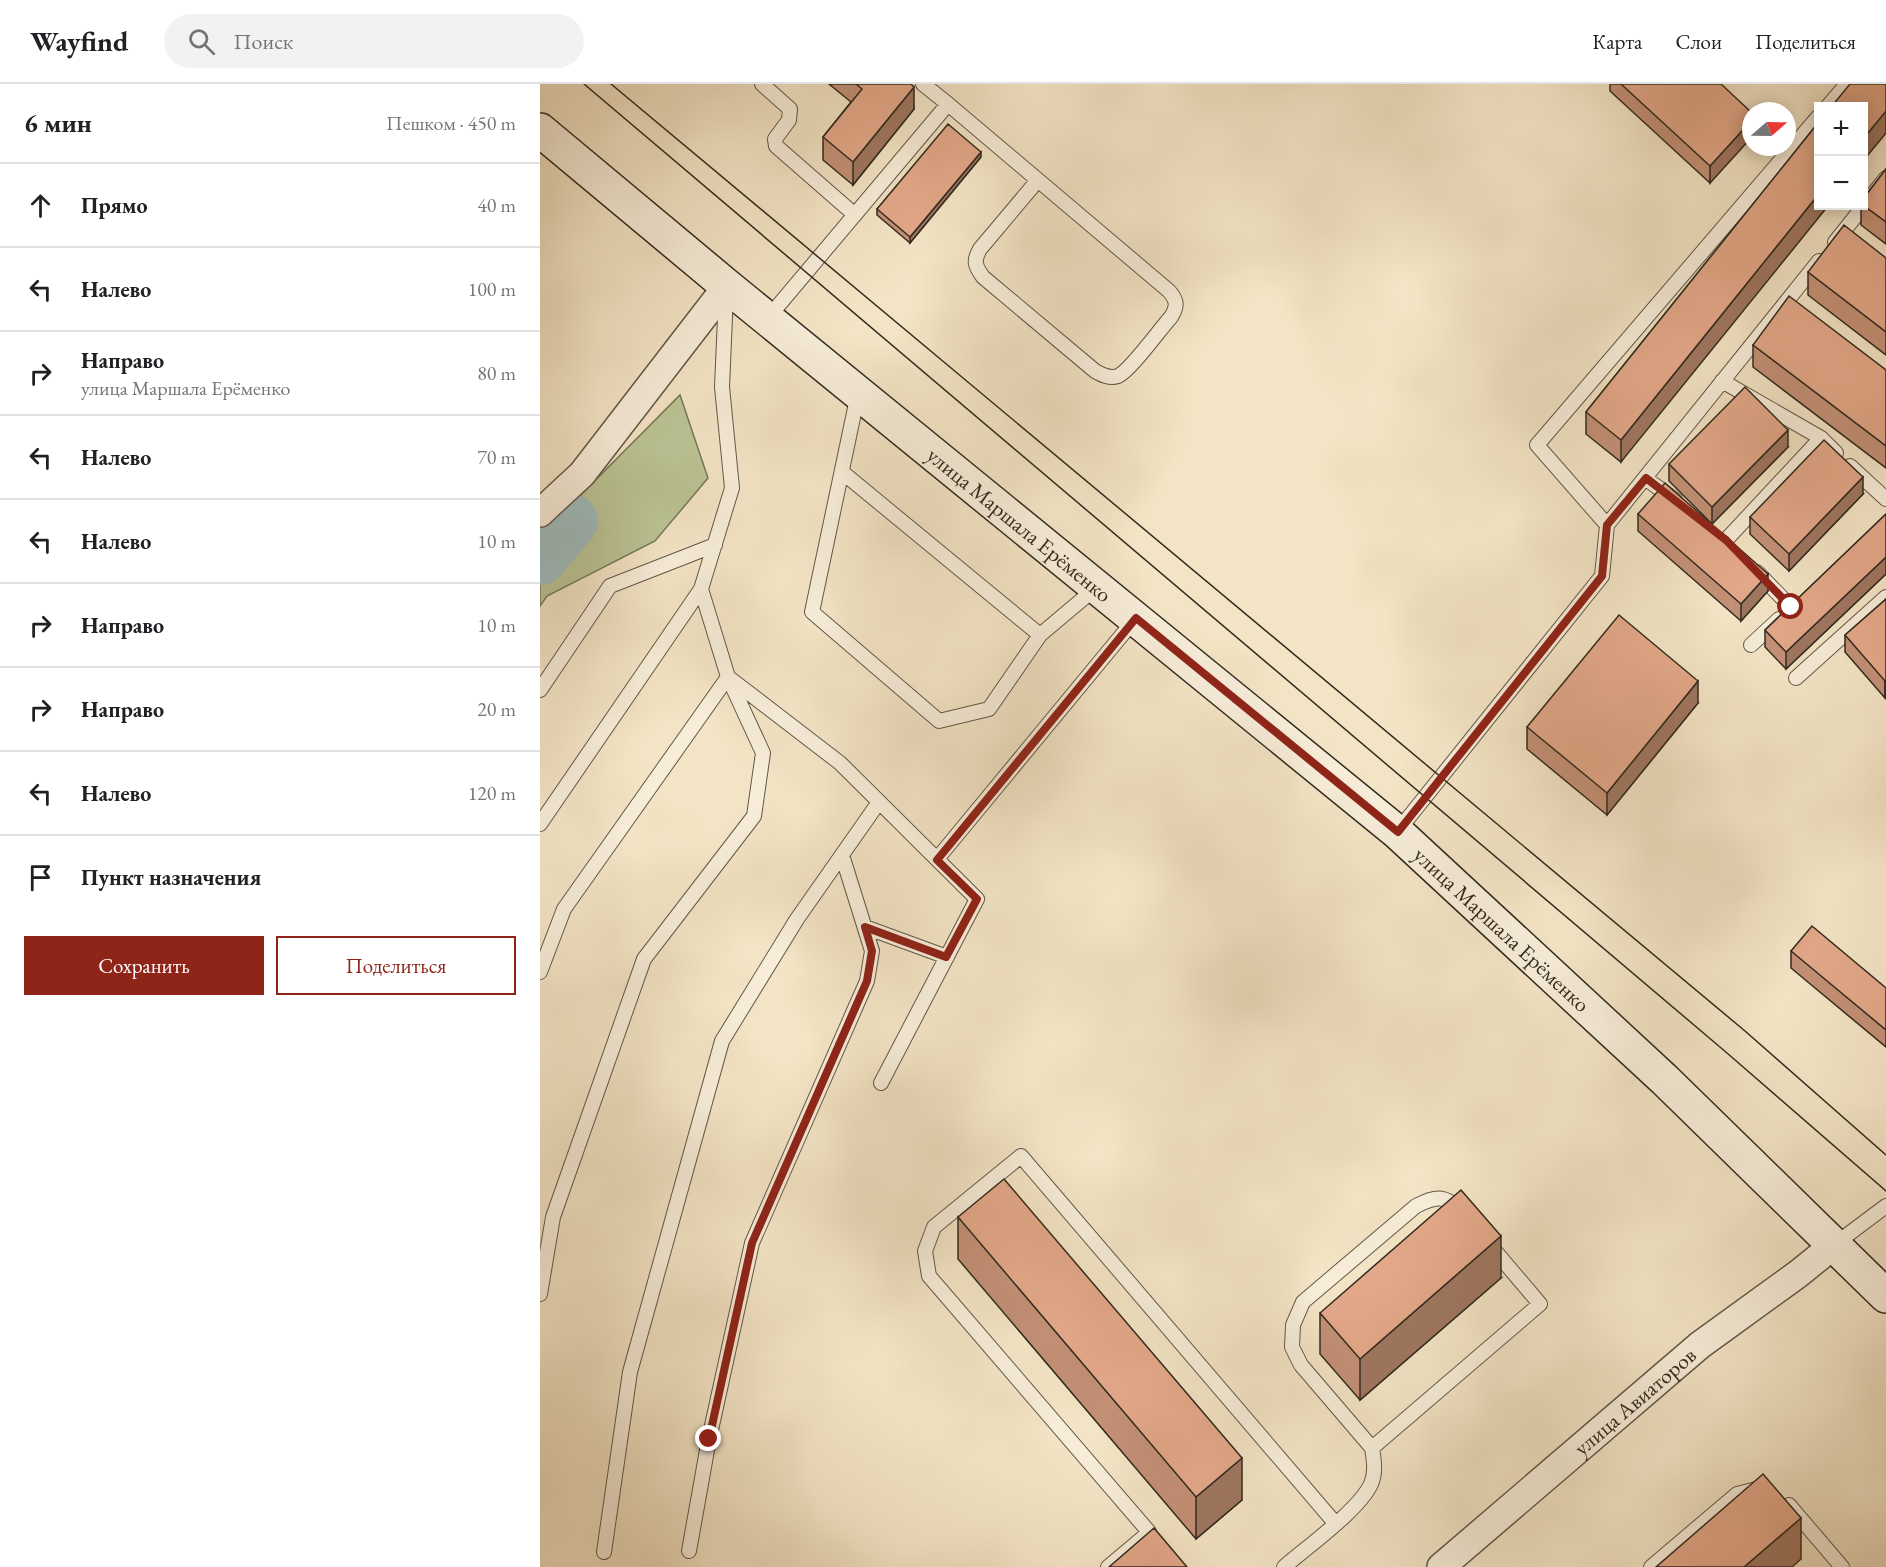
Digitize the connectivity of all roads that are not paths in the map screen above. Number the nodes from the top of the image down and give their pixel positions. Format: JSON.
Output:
{"nodes":[{"id":1,"x":762,"y":84,"type":"edge"},
{"id":2,"x":923,"y":84,"type":"edge"},
{"id":3,"x":1847,"y":84,"type":"edge"},
{"id":4,"x":1831,"y":102,"type":"edge"},
{"id":5,"x":948,"y":104,"type":"junction"},
{"id":6,"x":1814,"y":122,"type":"edge"},
{"id":7,"x":540,"y":130,"type":"edge"},
{"id":8,"x":1886,"y":178,"type":"edge"},
{"id":9,"x":1038,"y":180,"type":"junction"},
{"id":10,"x":855,"y":214,"type":"junction"},
{"id":11,"x":726,"y":286,"type":"junction"},
{"id":12,"x":768,"y":319,"type":"junction"},
{"id":13,"x":1722,"y":381,"type":"junction"},
{"id":14,"x":859,"y":392,"type":"junction"},
{"id":15,"x":1821,"y":438,"type":"junction"},
{"id":16,"x":842,"y":472,"type":"junction"},
{"id":17,"x":1646,"y":478,"type":"junction"},
{"id":18,"x":1886,"y":499,"type":"edge"},
{"id":19,"x":1690,"y":512,"type":"edge"},
{"id":20,"x":540,"y":513,"type":"edge"},
{"id":21,"x":1607,"y":525,"type":"junction"},
{"id":22,"x":1725,"y":540,"type":"edge"},
{"id":23,"x":715,"y":545,"type":"junction"},
{"id":24,"x":1750,"y":565,"type":"edge"},
{"id":25,"x":1097,"y":587,"type":"junction"},
{"id":26,"x":701,"y":589,"type":"junction"},
{"id":27,"x":1886,"y":597,"type":"edge"},
{"id":28,"x":1136,"y":618,"type":"junction"},
{"id":29,"x":1040,"y":635,"type":"junction"},
{"id":30,"x":1751,"y":645,"type":"dead end"},
{"id":31,"x":728,"y":677,"type":"junction"},
{"id":32,"x":1796,"y":678,"type":"dead end"},
{"id":33,"x":540,"y":690,"type":"edge"},
{"id":34,"x":879,"y":802,"type":"junction"},
{"id":35,"x":540,"y":824,"type":"edge"},
{"id":36,"x":1398,"y":832,"type":"junction"},
{"id":37,"x":842,"y":855,"type":"junction"},
{"id":38,"x":937,"y":860,"type":"junction"},
{"id":39,"x":865,"y":927,"type":"junction"},
{"id":40,"x":946,"y":957,"type":"junction"},
{"id":41,"x":540,"y":972,"type":"edge"},
{"id":42,"x":881,"y":1083,"type":"dead end"},
{"id":43,"x":1886,"y":1206,"type":"edge"},
{"id":44,"x":1468,"y":1220,"type":"edge"},
{"id":45,"x":1483,"y":1237,"type":"edge"},
{"id":46,"x":1834,"y":1245,"type":"junction"},
{"id":47,"x":540,"y":1294,"type":"edge"},
{"id":48,"x":1886,"y":1296,"type":"edge"},
{"id":49,"x":1372,"y":1448,"type":"junction"},
{"id":50,"x":1335,"y":1523,"type":"junction"},
{"id":51,"x":689,"y":1551,"type":"dead end"},
{"id":52,"x":604,"y":1552,"type":"dead end"},
{"id":53,"x":1108,"y":1567,"type":"edge"},
{"id":54,"x":1284,"y":1567,"type":"edge"},
{"id":55,"x":1441,"y":1567,"type":"edge"},
{"id":56,"x":1651,"y":1567,"type":"edge"},
{"id":57,"x":1842,"y":1567,"type":"edge"}],
"edges":[{"from":1,"to":10,"type":"lane"},
{"from":2,"to":5,"type":"lane"},
{"from":3,"to":4,"type":"lane"},
{"from":5,"to":9,"type":"lane"},
{"from":5,"to":10,"type":"lane"},
{"from":6,"to":21,"type":"lane"},
{"from":7,"to":11,"type":"main road","name":"улица Маршала Ерёменко"},
{"from":8,"to":13,"type":"lane"},
{"from":9,"to":9,"type":"lane"},
{"from":10,"to":12,"type":"lane"},
{"from":11,"to":12,"type":"main road","name":"улица Маршала Ерёменко"},
{"from":11,"to":20,"type":"street"},
{"from":11,"to":23,"type":"lane"},
{"from":12,"to":14,"type":"main road","name":"улица Маршала Ерёменко"},
{"from":13,"to":15,"type":"lane"},
{"from":13,"to":17,"type":"lane"},
{"from":14,"to":16,"type":"lane"},
{"from":14,"to":25,"type":"main road","name":"улица Маршала Ерёменко"},
{"from":15,"to":18,"type":"lane"},
{"from":15,"to":22,"type":"lane"},
{"from":16,"to":29,"type":"lane"},
{"from":16,"to":29,"type":"lane"},
{"from":17,"to":19,"type":"lane"},
{"from":17,"to":21,"type":"lane"},
{"from":21,"to":36,"type":"lane"},
{"from":23,"to":26,"type":"lane"},
{"from":23,"to":33,"type":"lane"},
{"from":24,"to":30,"type":"lane"},
{"from":25,"to":28,"type":"main road","name":"улица Маршала Ерёменко"},
{"from":25,"to":29,"type":"lane"},
{"from":26,"to":31,"type":"lane"},
{"from":26,"to":35,"type":"lane"},
{"from":27,"to":32,"type":"lane"},
{"from":28,"to":36,"type":"main road","name":"улица Маршала Ерёменко"},
{"from":28,"to":38,"type":"lane"},
{"from":31,"to":34,"type":"lane"},
{"from":31,"to":41,"type":"lane"},
{"from":31,"to":47,"type":"lane"},
{"from":34,"to":37,"type":"lane"},
{"from":34,"to":38,"type":"lane"},
{"from":36,"to":46,"type":"main road","name":"улица Маршала Ерёменко"},
{"from":37,"to":39,"type":"lane"},
{"from":37,"to":52,"type":"lane"},
{"from":38,"to":40,"type":"lane"},
{"from":39,"to":40,"type":"lane"},
{"from":39,"to":51,"type":"lane"},
{"from":40,"to":42,"type":"lane"},
{"from":43,"to":46,"type":"lane"},
{"from":44,"to":49,"type":"lane"},
{"from":45,"to":49,"type":"lane"},
{"from":46,"to":48,"type":"main road","name":"улица Маршала Ерёменко"},
{"from":46,"to":55,"type":"street","name":"улица Авиаторов"},
{"from":49,"to":50,"type":"lane"},
{"from":50,"to":53,"type":"lane"},
{"from":50,"to":54,"type":"lane"},
{"from":56,"to":57,"type":"lane"}]}
